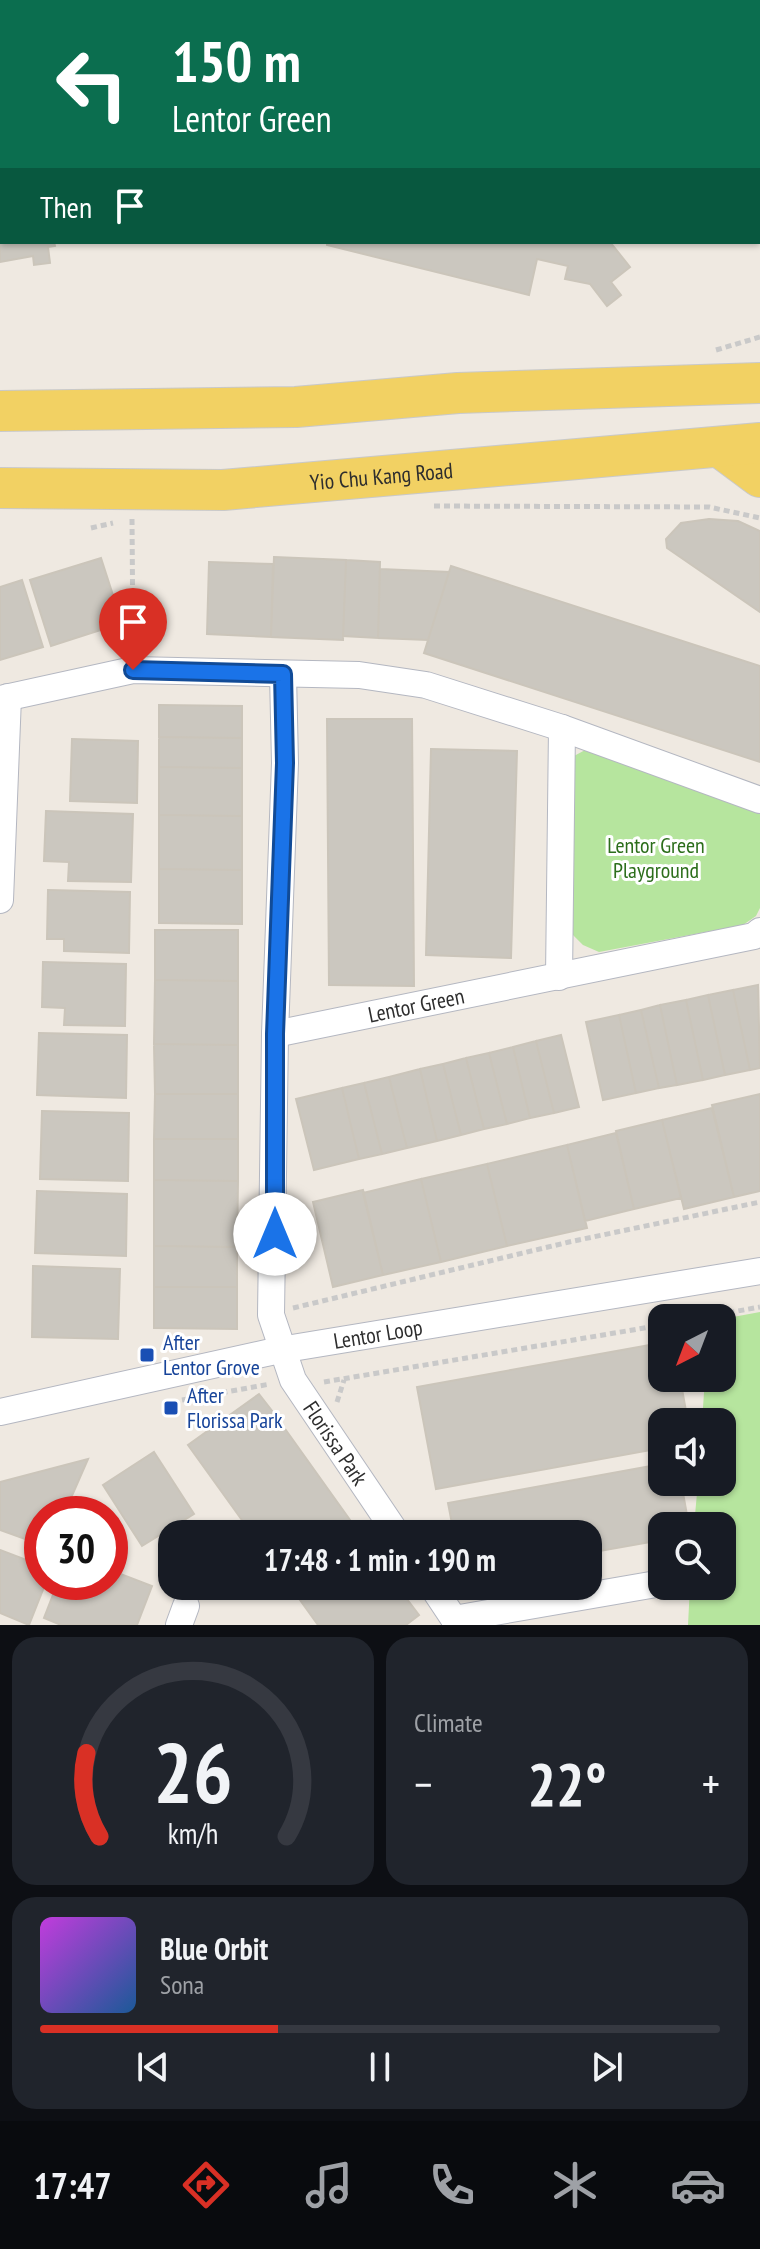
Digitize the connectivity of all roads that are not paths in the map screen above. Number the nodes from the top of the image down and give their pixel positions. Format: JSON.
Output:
{"nodes":[{"id":1,"x":753,"y":379,"type":"edge"},
{"id":2,"x":0,"y":411,"type":"edge"},
{"id":3,"x":760,"y":443,"type":"edge"},
{"id":4,"x":721,"y":448,"type":"junction"},
{"id":5,"x":760,"y":477,"type":"edge"},
{"id":6,"x":0,"y":488,"type":"edge"},
{"id":7,"x":283,"y":674,"type":"junction"},
{"id":8,"x":4,"y":698,"type":"edge"},
{"id":9,"x":562,"y":728,"type":"junction"},
{"id":10,"x":760,"y":800,"type":"edge"},
{"id":11,"x":0,"y":900,"type":"edge"},
{"id":12,"x":760,"y":931,"type":"edge"},
{"id":13,"x":559,"y":977,"type":"junction"},
{"id":14,"x":275,"y":1034,"type":"junction"},
{"id":15,"x":760,"y":1271,"type":"edge"},
{"id":16,"x":280,"y":1350,"type":"junction"},
{"id":17,"x":0,"y":1412,"type":"edge"},
{"id":18,"x":388,"y":1520,"type":"edge"},
{"id":19,"x":648,"y":1586,"type":"edge"},
{"id":20,"x":441,"y":1600,"type":"edge"},
{"id":21,"x":456,"y":1622,"type":"edge"}],
"edges":[{"from":1,"to":2,"type":"main road"},
{"from":3,"to":4,"type":"main road","name":"Yio Chu Kang Road"},
{"from":4,"to":5,"type":"main road"},
{"from":4,"to":6,"type":"main road","name":"Yio Chu Kang Road"},
{"from":7,"to":8,"type":"street"},
{"from":7,"to":9,"type":"street"},
{"from":7,"to":14,"type":"street"},
{"from":8,"to":11,"type":"street"},
{"from":9,"to":10,"type":"street"},
{"from":9,"to":13,"type":"street"},
{"from":12,"to":13,"type":"street","name":"Lentor Green"},
{"from":13,"to":14,"type":"street","name":"Lentor Green"},
{"from":14,"to":16,"type":"street"},
{"from":15,"to":16,"type":"street","name":"Lentor Loop"},
{"from":16,"to":17,"type":"street","name":"Lentor Loop"},
{"from":16,"to":18,"type":"street","name":"Florissa Park"},
{"from":19,"to":21,"type":"street"},
{"from":20,"to":21,"type":"street"}]}
